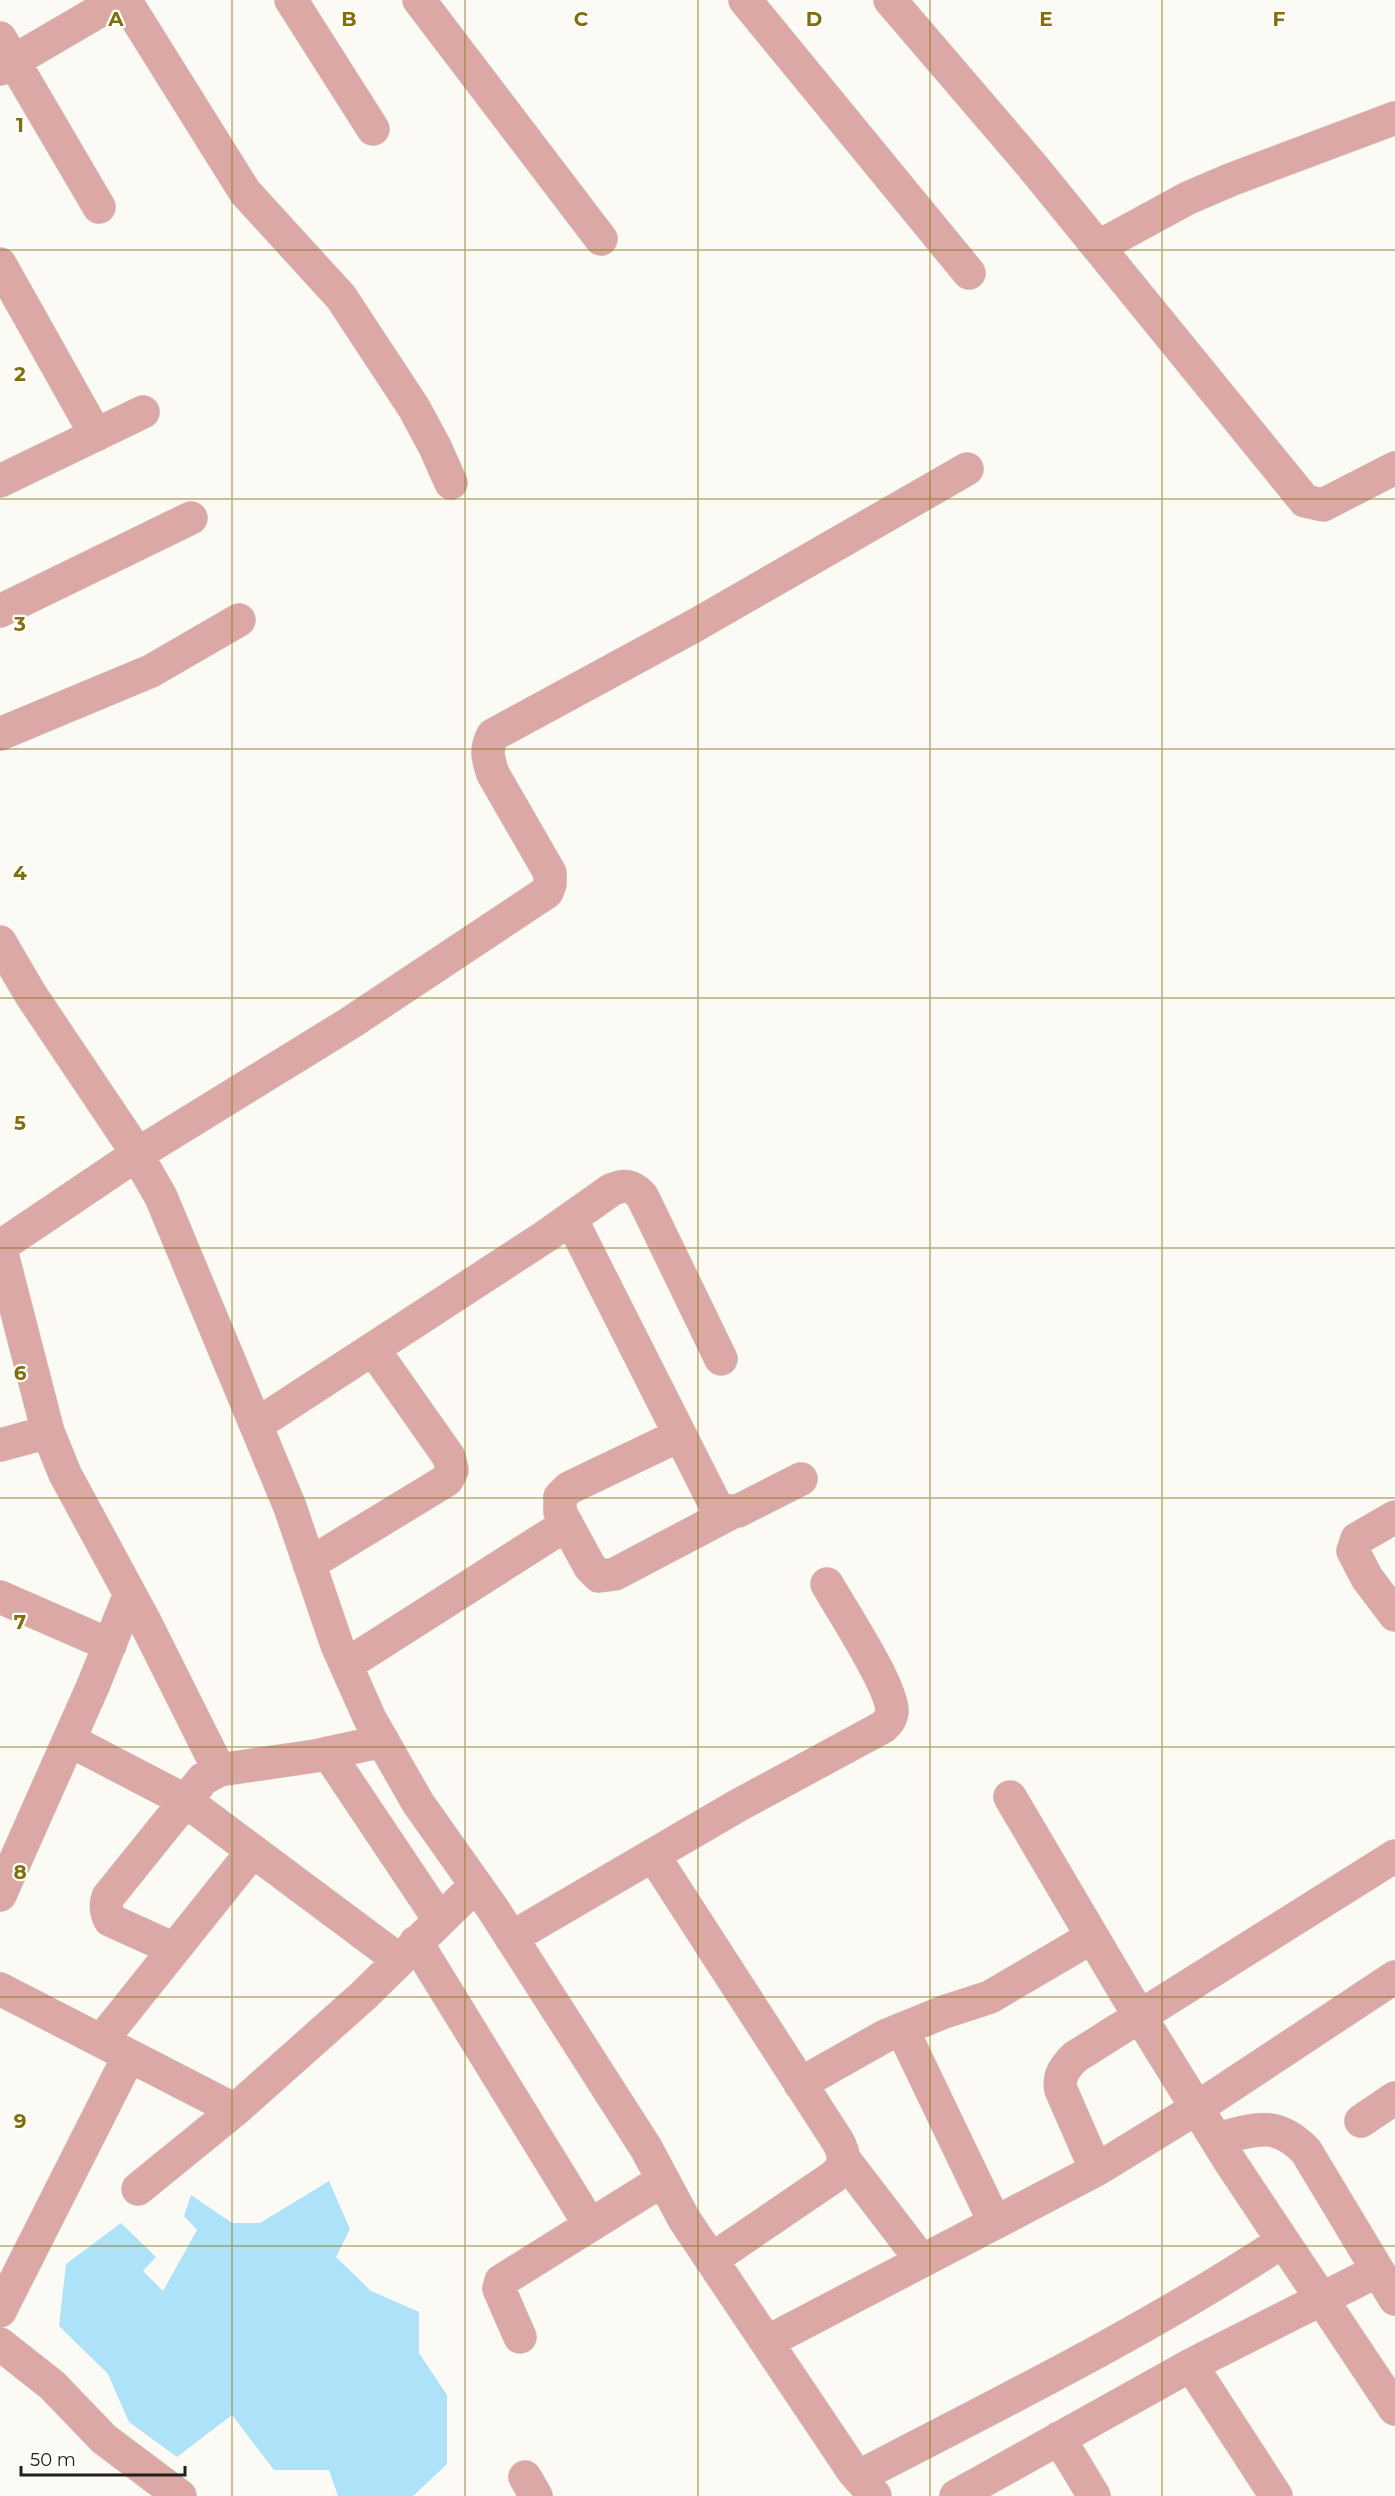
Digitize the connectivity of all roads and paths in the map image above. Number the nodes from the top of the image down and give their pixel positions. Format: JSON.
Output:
{"nodes":[{"id":1,"x":118,"y":0,"type":"edge"},
{"id":2,"x":125,"y":0,"type":"edge"},
{"id":3,"x":291,"y":0,"type":"edge"},
{"id":4,"x":745,"y":0,"type":"edge"},
{"id":5,"x":890,"y":0,"type":"edge"},
{"id":6,"x":428,"y":3,"type":"edge"},
{"id":7,"x":4,"y":56,"type":"edge"},
{"id":8,"x":1395,"y":118,"type":"edge"},
{"id":9,"x":372,"y":129,"type":"dead end"},
{"id":10,"x":99,"y":207,"type":"dead end"},
{"id":11,"x":601,"y":239,"type":"dead end"},
{"id":12,"x":1098,"y":247,"type":"junction"},
{"id":13,"x":0,"y":264,"type":"edge"},
{"id":14,"x":969,"y":273,"type":"dead end"},
{"id":15,"x":143,"y":412,"type":"dead end"},
{"id":16,"x":96,"y":435,"type":"junction"},
{"id":17,"x":1395,"y":468,"type":"edge"},
{"id":18,"x":968,"y":469,"type":"dead end"},
{"id":19,"x":0,"y":481,"type":"edge"},
{"id":20,"x":450,"y":483,"type":"dead end"},
{"id":21,"x":191,"y":518,"type":"dead end"},
{"id":22,"x":0,"y":611,"type":"edge"},
{"id":23,"x":239,"y":620,"type":"dead end"},
{"id":24,"x":0,"y":734,"type":"edge"},
{"id":25,"x":0,"y":942,"type":"edge"},
{"id":26,"x":136,"y":1155,"type":"junction"},
{"id":27,"x":571,"y":1219,"type":"junction"},
{"id":28,"x":372,"y":1348,"type":"junction"},
{"id":29,"x":721,"y":1359,"type":"dead end"},
{"id":30,"x":256,"y":1425,"type":"junction"},
{"id":31,"x":48,"y":1432,"type":"junction"},
{"id":32,"x":680,"y":1435,"type":"junction"},
{"id":33,"x":0,"y":1445,"type":"edge"},
{"id":34,"x":801,"y":1479,"type":"dead end"},
{"id":35,"x":731,"y":1513,"type":"junction"},
{"id":36,"x":1395,"y":1517,"type":"edge"},
{"id":37,"x":567,"y":1524,"type":"junction"},
{"id":38,"x":309,"y":1564,"type":"junction"},
{"id":39,"x":827,"y":1584,"type":"dead end"},
{"id":40,"x":130,"y":1594,"type":"junction"},
{"id":41,"x":0,"y":1598,"type":"edge"},
{"id":42,"x":1395,"y":1615,"type":"edge"},
{"id":43,"x":110,"y":1645,"type":"junction"},
{"id":44,"x":346,"y":1665,"type":"junction"},
{"id":45,"x":69,"y":1740,"type":"junction"},
{"id":46,"x":382,"y":1741,"type":"junction"},
{"id":47,"x":328,"y":1753,"type":"junction"},
{"id":48,"x":219,"y":1770,"type":"junction"},
{"id":49,"x":1010,"y":1797,"type":"dead end"},
{"id":50,"x":186,"y":1801,"type":"junction"},
{"id":51,"x":252,"y":1852,"type":"junction"},
{"id":52,"x":653,"y":1856,"type":"junction"},
{"id":53,"x":1395,"y":1856,"type":"edge"},
{"id":54,"x":476,"y":1885,"type":"junction"},
{"id":55,"x":0,"y":1895,"type":"edge"},
{"id":56,"x":439,"y":1919,"type":"junction"},
{"id":57,"x":1092,"y":1937,"type":"junction"},
{"id":58,"x":511,"y":1938,"type":"junction"},
{"id":59,"x":174,"y":1949,"type":"junction"},
{"id":60,"x":407,"y":1951,"type":"junction"},
{"id":61,"x":1395,"y":1977,"type":"edge"},
{"id":62,"x":0,"y":1989,"type":"edge"},
{"id":63,"x":1140,"y":2016,"type":"junction"},
{"id":64,"x":902,"y":2029,"type":"junction"},
{"id":65,"x":115,"y":2049,"type":"junction"},
{"id":66,"x":800,"y":2084,"type":"junction"},
{"id":67,"x":1395,"y":2098,"type":"edge"},
{"id":68,"x":1197,"y":2108,"type":"junction"},
{"id":69,"x":235,"y":2110,"type":"junction"},
{"id":70,"x":1361,"y":2121,"type":"dead end"},
{"id":71,"x":1216,"y":2139,"type":"junction"},
{"id":72,"x":844,"y":2159,"type":"junction"},
{"id":73,"x":1096,"y":2170,"type":"junction"},
{"id":74,"x":663,"y":2180,"type":"junction"},
{"id":75,"x":138,"y":2189,"type":"dead end"},
{"id":76,"x":996,"y":2223,"type":"junction"},
{"id":77,"x":590,"y":2225,"type":"junction"},
{"id":78,"x":1283,"y":2241,"type":"junction"},
{"id":79,"x":711,"y":2260,"type":"junction"},
{"id":80,"x":922,"y":2261,"type":"junction"},
{"id":81,"x":1377,"y":2271,"type":"junction"},
{"id":82,"x":1321,"y":2299,"type":"junction"},
{"id":83,"x":1395,"y":2299,"type":"edge"},
{"id":84,"x":0,"y":2311,"type":"edge"},
{"id":85,"x":520,"y":2337,"type":"dead end"},
{"id":86,"x":767,"y":2342,"type":"junction"},
{"id":87,"x":0,"y":2344,"type":"edge"},
{"id":88,"x":1191,"y":2365,"type":"junction"},
{"id":89,"x":1395,"y":2409,"type":"edge"},
{"id":90,"x":1059,"y":2438,"type":"junction"},
{"id":91,"x":162,"y":2490,"type":"edge"},
{"id":92,"x":865,"y":2490,"type":"edge"},
{"id":93,"x":956,"y":2496,"type":"edge"},
{"id":94,"x":1094,"y":2496,"type":"edge"},
{"id":95,"x":1276,"y":2496,"type":"edge"}],
"edges":[{"from":1,"to":7,"type":"street"},
{"from":2,"to":20,"type":"street"},
{"from":3,"to":9,"type":"street"},
{"from":4,"to":14,"type":"street"},
{"from":5,"to":12,"type":"street"},
{"from":6,"to":11,"type":"street"},
{"from":7,"to":10,"type":"street"},
{"from":8,"to":12,"type":"street"},
{"from":12,"to":17,"type":"street"},
{"from":13,"to":16,"type":"street"},
{"from":15,"to":16,"type":"street"},
{"from":16,"to":19,"type":"street"},
{"from":18,"to":26,"type":"street"},
{"from":21,"to":22,"type":"street"},
{"from":23,"to":24,"type":"street"},
{"from":25,"to":26,"type":"street"},
{"from":26,"to":30,"type":"street"},
{"from":26,"to":31,"type":"street"},
{"from":27,"to":28,"type":"street"},
{"from":27,"to":29,"type":"street"},
{"from":27,"to":32,"type":"street"},
{"from":28,"to":30,"type":"street"},
{"from":28,"to":38,"type":"street"},
{"from":30,"to":38,"type":"street"},
{"from":31,"to":33,"type":"street"},
{"from":31,"to":40,"type":"street"},
{"from":32,"to":35,"type":"street"},
{"from":32,"to":37,"type":"street"},
{"from":34,"to":35,"type":"street"},
{"from":35,"to":37,"type":"street"},
{"from":36,"to":42,"type":"street"},
{"from":37,"to":44,"type":"street"},
{"from":38,"to":44,"type":"street"},
{"from":39,"to":52,"type":"street"},
{"from":40,"to":43,"type":"street"},
{"from":40,"to":48,"type":"street"},
{"from":41,"to":43,"type":"street"},
{"from":43,"to":45,"type":"street"},
{"from":44,"to":46,"type":"street"},
{"from":45,"to":50,"type":"street"},
{"from":45,"to":55,"type":"street"},
{"from":46,"to":47,"type":"street"},
{"from":46,"to":54,"type":"street"},
{"from":47,"to":48,"type":"street"},
{"from":47,"to":56,"type":"street"},
{"from":48,"to":50,"type":"street"},
{"from":49,"to":57,"type":"street"},
{"from":50,"to":51,"type":"street"},
{"from":50,"to":59,"type":"street"},
{"from":51,"to":59,"type":"street"},
{"from":51,"to":60,"type":"street"},
{"from":52,"to":58,"type":"street"},
{"from":52,"to":66,"type":"street"},
{"from":53,"to":63,"type":"street"},
{"from":54,"to":56,"type":"street"},
{"from":54,"to":58,"type":"street"},
{"from":56,"to":60,"type":"street"},
{"from":57,"to":63,"type":"street"},
{"from":57,"to":64,"type":"street"},
{"from":58,"to":74,"type":"street"},
{"from":59,"to":65,"type":"street"},
{"from":60,"to":69,"type":"street"},
{"from":60,"to":77,"type":"street"},
{"from":61,"to":68,"type":"street"},
{"from":62,"to":65,"type":"street"},
{"from":63,"to":68,"type":"street"},
{"from":63,"to":73,"type":"street"},
{"from":64,"to":66,"type":"street"},
{"from":64,"to":76,"type":"street"},
{"from":65,"to":69,"type":"street"},
{"from":65,"to":84,"type":"street"},
{"from":66,"to":72,"type":"street"},
{"from":67,"to":70,"type":"street"},
{"from":68,"to":71,"type":"street"},
{"from":68,"to":73,"type":"street"},
{"from":69,"to":75,"type":"street"},
{"from":71,"to":78,"type":"street"},
{"from":71,"to":81,"type":"street"},
{"from":72,"to":79,"type":"street"},
{"from":72,"to":80,"type":"street"},
{"from":73,"to":76,"type":"street"},
{"from":74,"to":77,"type":"street"},
{"from":74,"to":79,"type":"street"},
{"from":76,"to":80,"type":"street"},
{"from":77,"to":85,"type":"street"},
{"from":78,"to":82,"type":"street"},
{"from":78,"to":92,"type":"street"},
{"from":79,"to":86,"type":"street"},
{"from":80,"to":86,"type":"street"},
{"from":81,"to":82,"type":"street"},
{"from":81,"to":83,"type":"street"},
{"from":82,"to":88,"type":"street"},
{"from":82,"to":89,"type":"street"},
{"from":86,"to":92,"type":"street"},
{"from":87,"to":91,"type":"street"},
{"from":88,"to":90,"type":"street"},
{"from":88,"to":95,"type":"street"},
{"from":90,"to":93,"type":"street"},
{"from":90,"to":94,"type":"street"}]}
